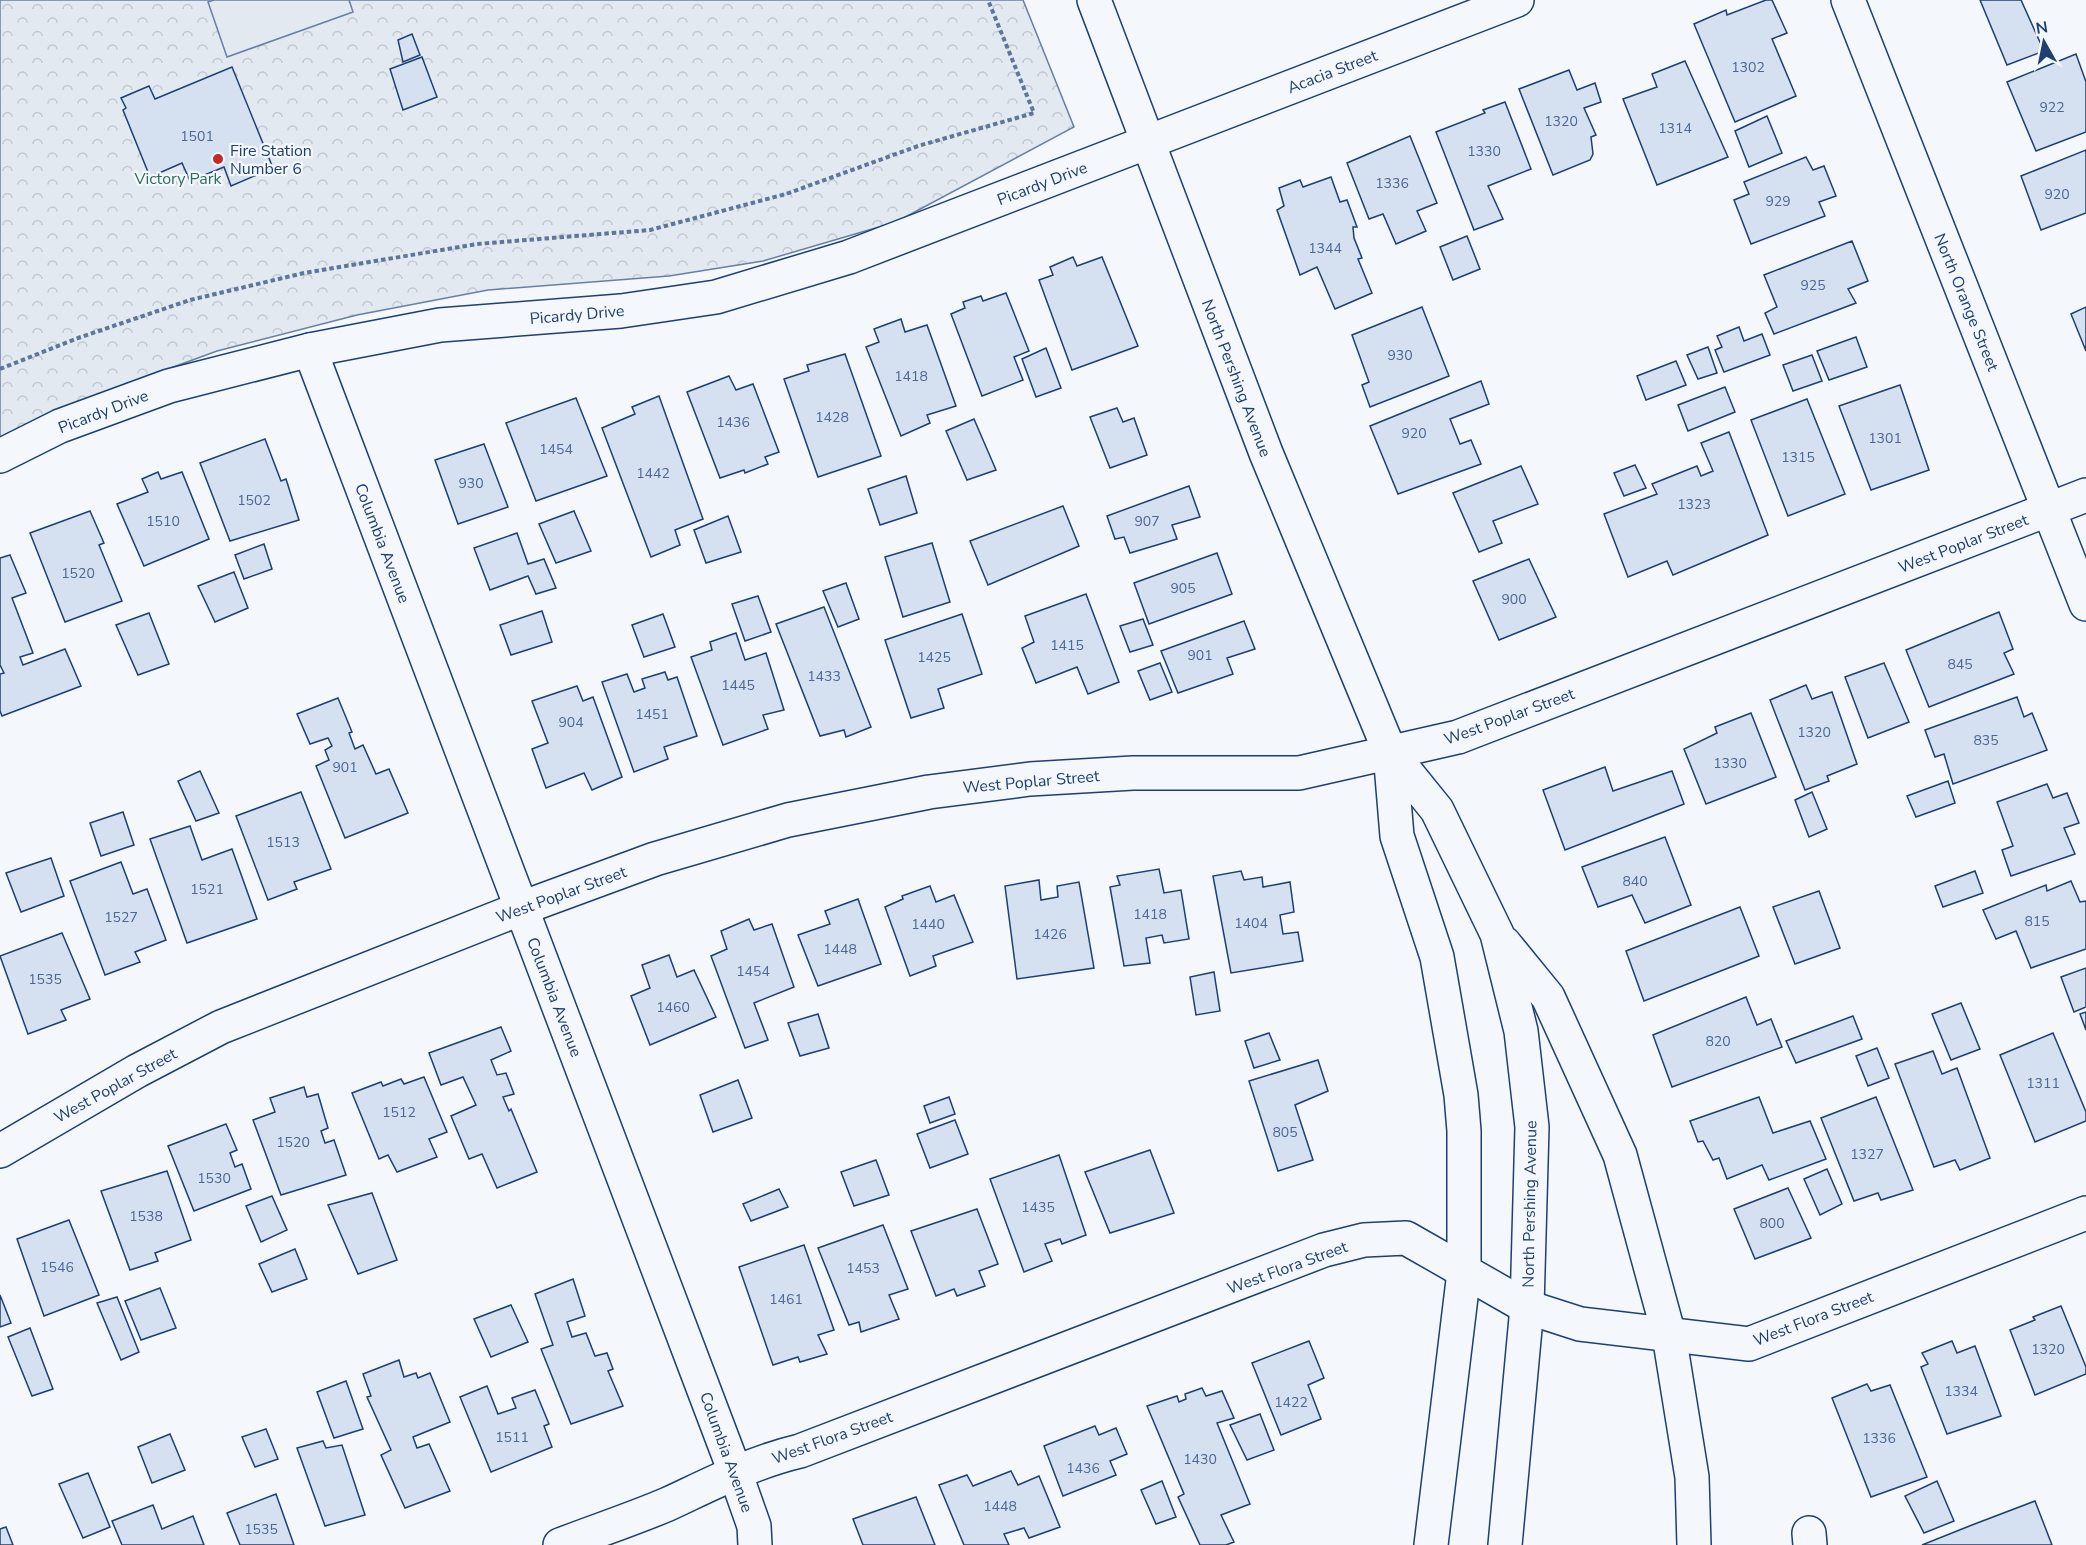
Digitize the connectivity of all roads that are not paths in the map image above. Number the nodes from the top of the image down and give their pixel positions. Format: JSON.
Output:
{"nodes":[{"id":1,"x":1094,"y":0,"type":"edge"},
{"id":2,"x":1517,"y":0,"type":"edge"},
{"id":3,"x":1848,"y":0,"type":"edge"},
{"id":4,"x":1147,"y":143,"type":"junction"},
{"id":5,"x":310,"y":350,"type":"junction"},
{"id":6,"x":0,"y":456,"type":"edge"},
{"id":7,"x":2086,"y":495,"type":"edge"},
{"id":8,"x":2049,"y":509,"type":"junction"},
{"id":9,"x":2086,"y":604,"type":"edge"},
{"id":10,"x":1390,"y":752,"type":"junction"},
{"id":11,"x":522,"y":908,"type":"junction"},
{"id":12,"x":1497,"y":934,"type":"junction"},
{"id":13,"x":0,"y":1150,"type":"edge"},
{"id":14,"x":2086,"y":1213,"type":"edge"},
{"id":15,"x":1464,"y":1272,"type":"junction"},
{"id":16,"x":1527,"y":1307,"type":"junction"},
{"id":17,"x":1669,"y":1335,"type":"junction"},
{"id":18,"x":735,"y":1472,"type":"junction"},
{"id":19,"x":560,"y":1545,"type":"edge"},
{"id":20,"x":755,"y":1545,"type":"edge"},
{"id":21,"x":1431,"y":1545,"type":"edge"},
{"id":22,"x":1505,"y":1545,"type":"edge"},
{"id":23,"x":1694,"y":1545,"type":"edge"}],
"edges":[{"from":1,"to":4,"type":"main road","name":"North Pershing Avenue"},
{"from":2,"to":4,"type":"main road","name":"Acacia Street"},
{"from":3,"to":8,"type":"main road","name":"North Orange Street"},
{"from":4,"to":5,"type":"main road","name":"Picardy Drive"},
{"from":4,"to":10,"type":"main road","name":"North Pershing Avenue"},
{"from":5,"to":6,"type":"main road","name":"Picardy Drive"},
{"from":5,"to":11,"type":"main road","name":"Columbia Avenue"},
{"from":7,"to":8,"type":"main road","name":"West Poplar Street"},
{"from":8,"to":9,"type":"main road","name":"North Orange Street"},
{"from":8,"to":10,"type":"main road","name":"West Poplar Street"},
{"from":10,"to":11,"type":"main road","name":"West Poplar Street"},
{"from":10,"to":12,"type":"main road","name":"North Pershing Avenue"},
{"from":10,"to":15,"type":"main road","name":"North Pershing Avenue"},
{"from":11,"to":13,"type":"main road","name":"West Poplar Street"},
{"from":11,"to":18,"type":"main road","name":"Columbia Avenue"},
{"from":12,"to":16,"type":"main road","name":"North Pershing Avenue"},
{"from":12,"to":17,"type":"main road"},
{"from":14,"to":17,"type":"main road","name":"West Flora Street"},
{"from":15,"to":16,"type":"main road","name":"West Flora Street"},
{"from":15,"to":18,"type":"main road","name":"West Flora Street"},
{"from":15,"to":21,"type":"main road","name":"North Pershing Avenue"},
{"from":16,"to":17,"type":"main road","name":"West Flora Street"},
{"from":16,"to":22,"type":"main road","name":"North Pershing Avenue"},
{"from":17,"to":23,"type":"main road"},
{"from":18,"to":19,"type":"main road","name":"West Flora Street"},
{"from":18,"to":20,"type":"main road","name":"Columbia Avenue"}]}
